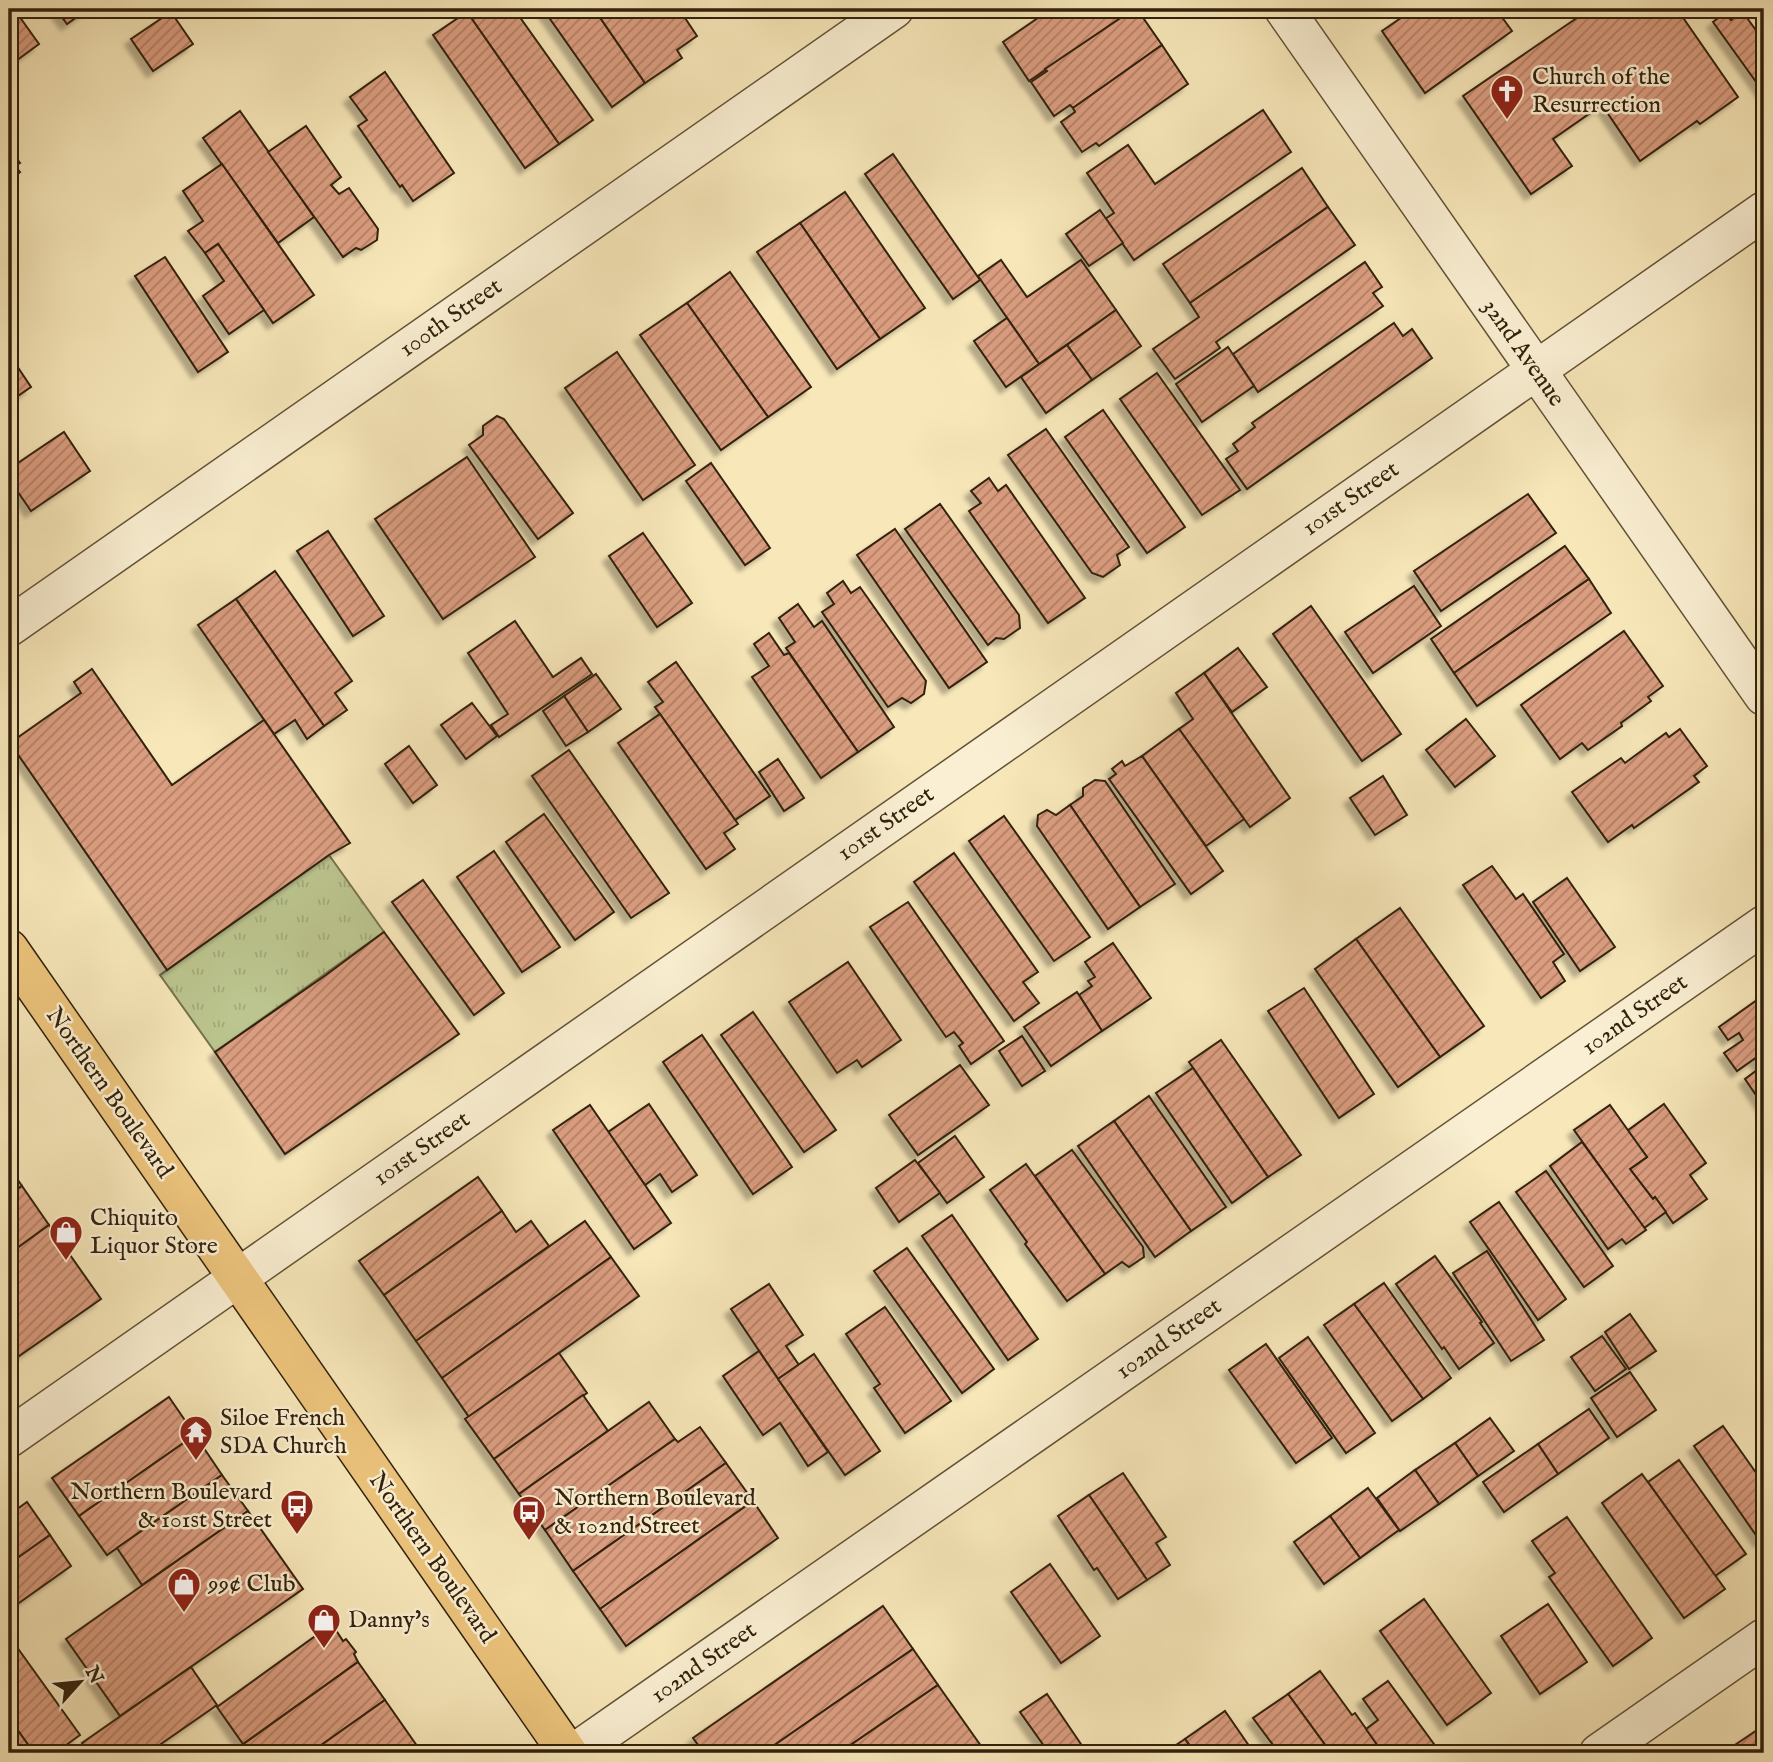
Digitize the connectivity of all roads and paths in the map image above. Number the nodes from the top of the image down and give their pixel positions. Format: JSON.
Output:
{"nodes":[{"id":1,"x":894,"y":9,"type":"edge"},
{"id":2,"x":1284,"y":9,"type":"edge"},
{"id":3,"x":1764,"y":211,"type":"edge"},
{"id":4,"x":1536,"y":370,"type":"junction"},
{"id":5,"x":9,"y":627,"type":"edge"},
{"id":6,"x":1764,"y":696,"type":"edge"},
{"id":7,"x":1764,"y":925,"type":"edge"},
{"id":8,"x":9,"y":949,"type":"edge"},
{"id":9,"x":237,"y":1278,"type":"junction"},
{"id":10,"x":9,"y":1438,"type":"edge"},
{"id":11,"x":1764,"y":1638,"type":"edge"},
{"id":12,"x":568,"y":1753,"type":"edge"},
{"id":13,"x":574,"y":1753,"type":"edge"},
{"id":14,"x":1599,"y":1753,"type":"edge"}],
"edges":[{"from":1,"to":5,"type":"street","name":"100th Street"},
{"from":2,"to":4,"type":"street","name":"32nd Avenue"},
{"from":3,"to":4,"type":"street","name":"101st Street"},
{"from":4,"to":6,"type":"street","name":"32nd Avenue"},
{"from":4,"to":9,"type":"street","name":"101st Street"},
{"from":7,"to":13,"type":"street","name":"102nd Street"},
{"from":8,"to":9,"type":"main road","name":"Northern Boulevard"},
{"from":9,"to":10,"type":"street","name":"101st Street"},
{"from":9,"to":12,"type":"main road","name":"Northern Boulevard"},
{"from":11,"to":14,"type":"street"}]}
